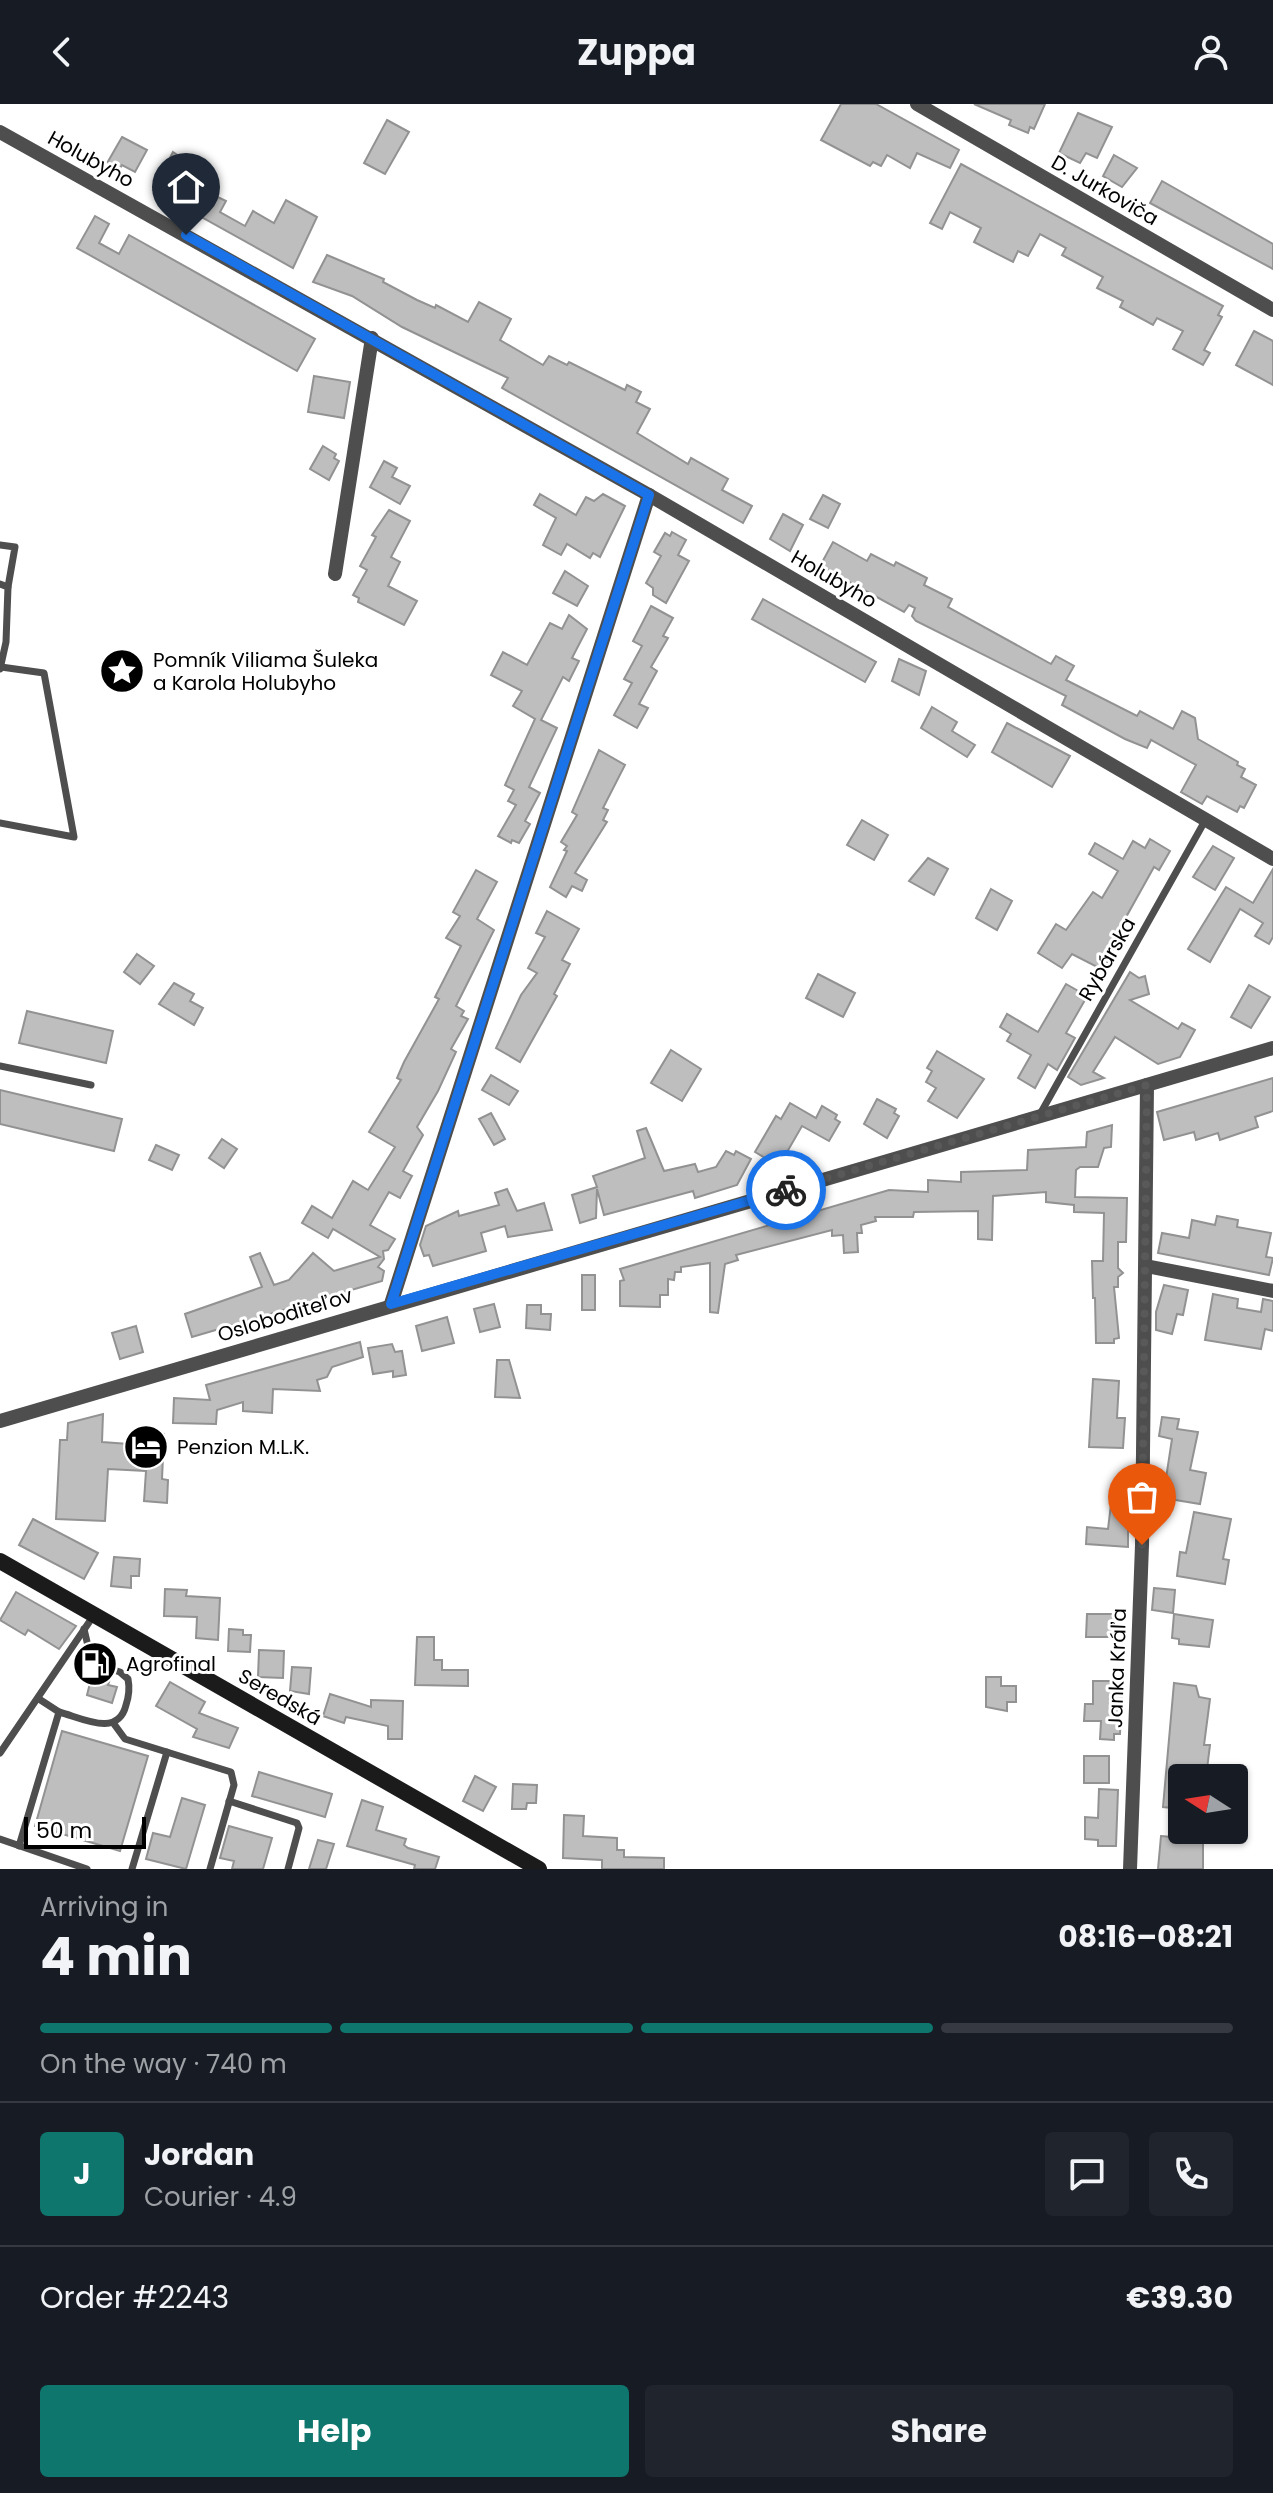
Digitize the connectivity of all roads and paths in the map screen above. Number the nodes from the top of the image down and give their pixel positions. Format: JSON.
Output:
{"nodes":[{"id":1,"x":917,"y":104,"type":"edge"},
{"id":2,"x":0,"y":132,"type":"edge"},
{"id":3,"x":1273,"y":310,"type":"edge"},
{"id":4,"x":372,"y":338,"type":"junction"},
{"id":5,"x":649,"y":495,"type":"junction"},
{"id":6,"x":0,"y":545,"type":"edge"},
{"id":7,"x":335,"y":574,"type":"dead end"},
{"id":8,"x":4,"y":586,"type":"edge"},
{"id":9,"x":0,"y":668,"type":"edge"},
{"id":10,"x":1206,"y":819,"type":"junction"},
{"id":11,"x":0,"y":823,"type":"edge"},
{"id":12,"x":1273,"y":859,"type":"edge"},
{"id":13,"x":1273,"y":1048,"type":"edge"},
{"id":14,"x":0,"y":1066,"type":"edge"},
{"id":15,"x":91,"y":1085,"type":"dead end"},
{"id":16,"x":1147,"y":1085,"type":"junction"},
{"id":17,"x":1039,"y":1116,"type":"junction"},
{"id":18,"x":1146,"y":1266,"type":"junction"},
{"id":19,"x":1273,"y":1291,"type":"edge"},
{"id":20,"x":391,"y":1304,"type":"junction"},
{"id":21,"x":0,"y":1421,"type":"edge"},
{"id":22,"x":0,"y":1561,"type":"edge"},
{"id":23,"x":95,"y":1613,"type":"junction"},
{"id":24,"x":84,"y":1629,"type":"junction"},
{"id":25,"x":39,"y":1699,"type":"junction"},
{"id":26,"x":59,"y":1712,"type":"junction"},
{"id":27,"x":114,"y":1724,"type":"junction"},
{"id":28,"x":167,"y":1752,"type":"junction"},
{"id":29,"x":0,"y":1753,"type":"edge"},
{"id":30,"x":229,"y":1801,"type":"junction"},
{"id":31,"x":0,"y":1839,"type":"edge"},
{"id":32,"x":19,"y":1846,"type":"junction"},
{"id":33,"x":87,"y":1869,"type":"edge"},
{"id":34,"x":132,"y":1869,"type":"edge"},
{"id":35,"x":210,"y":1869,"type":"edge"},
{"id":36,"x":288,"y":1869,"type":"edge"},
{"id":37,"x":539,"y":1869,"type":"edge"},
{"id":38,"x":1130,"y":1869,"type":"edge"}],
"edges":[{"from":1,"to":3,"type":"street","name":"D. Jurkoviča"},
{"from":2,"to":4,"type":"street","name":"Holubyho"},
{"from":4,"to":5,"type":"street","name":"Holubyho"},
{"from":4,"to":7,"type":"street"},
{"from":5,"to":10,"type":"street","name":"Holubyho"},
{"from":5,"to":20,"type":"street"},
{"from":6,"to":8,"type":"lane"},
{"from":8,"to":9,"type":"lane"},
{"from":9,"to":11,"type":"lane"},
{"from":10,"to":12,"type":"street","name":"Holubyho"},
{"from":10,"to":17,"type":"lane","name":"Rybárska"},
{"from":13,"to":16,"type":"street","name":"Osloboditeľov"},
{"from":14,"to":15,"type":"lane"},
{"from":16,"to":17,"type":"street","name":"Osloboditeľov"},
{"from":16,"to":18,"type":"street","name":"Janka Kráľa"},
{"from":17,"to":20,"type":"street","name":"Osloboditeľov"},
{"from":18,"to":19,"type":"street"},
{"from":18,"to":38,"type":"street","name":"Janka Kráľa"},
{"from":20,"to":21,"type":"street","name":"Osloboditeľov"},
{"from":22,"to":23,"type":"street","name":"Seredská"},
{"from":23,"to":24,"type":"lane"},
{"from":23,"to":37,"type":"street","name":"Seredská"},
{"from":24,"to":25,"type":"lane"},
{"from":24,"to":27,"type":"lane"},
{"from":25,"to":26,"type":"lane"},
{"from":25,"to":29,"type":"lane"},
{"from":26,"to":27,"type":"lane"},
{"from":26,"to":32,"type":"lane"},
{"from":27,"to":28,"type":"lane"},
{"from":28,"to":30,"type":"lane"},
{"from":28,"to":34,"type":"lane"},
{"from":30,"to":35,"type":"lane"},
{"from":30,"to":36,"type":"lane"},
{"from":31,"to":32,"type":"lane"},
{"from":32,"to":33,"type":"lane"}]}
